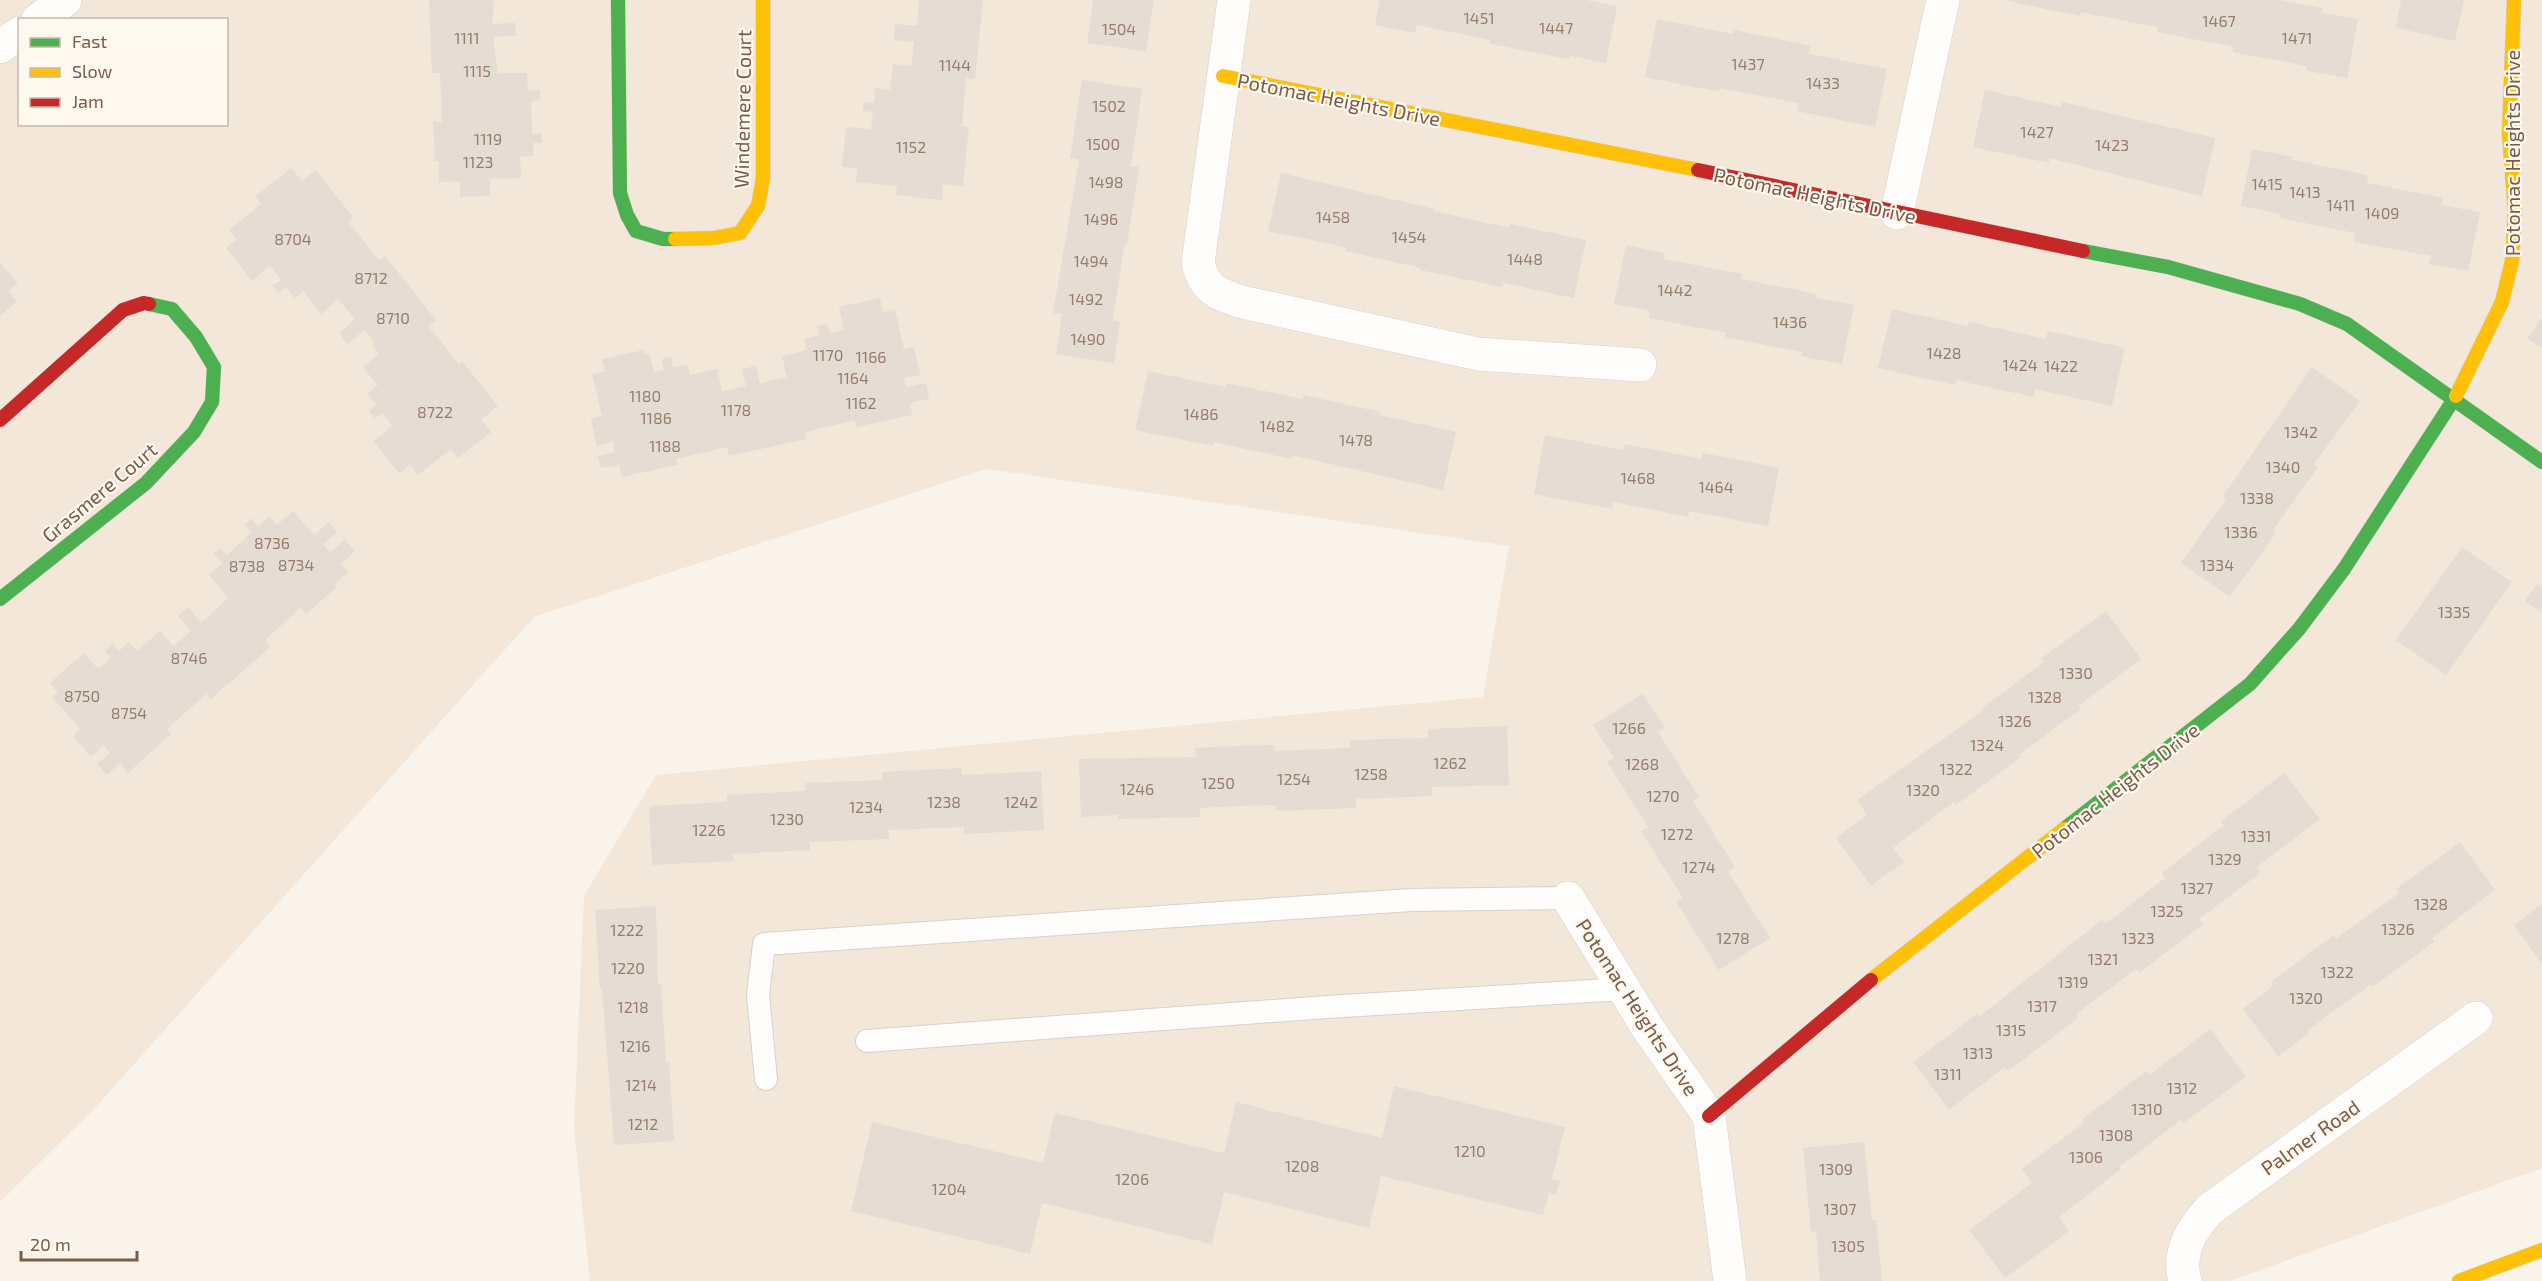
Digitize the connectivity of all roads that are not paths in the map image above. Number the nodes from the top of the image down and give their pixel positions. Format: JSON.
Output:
{"nodes":[{"id":1,"x":65,"y":0,"type":"edge"},
{"id":2,"x":618,"y":0,"type":"edge"},
{"id":3,"x":763,"y":0,"type":"edge"},
{"id":4,"x":1234,"y":0,"type":"edge"},
{"id":5,"x":1943,"y":0,"type":"edge"},
{"id":6,"x":2514,"y":0,"type":"edge"},
{"id":7,"x":41,"y":18,"type":"edge"},
{"id":8,"x":18,"y":34,"type":"edge"},
{"id":9,"x":0,"y":47,"type":"edge"},
{"id":10,"x":1223,"y":76,"type":"junction"},
{"id":11,"x":1897,"y":213,"type":"junction"},
{"id":12,"x":1640,"y":365,"type":"dead end"},
{"id":13,"x":2454,"y":401,"type":"junction"},
{"id":14,"x":0,"y":420,"type":"edge"},
{"id":15,"x":2542,"y":462,"type":"edge"},
{"id":16,"x":0,"y":599,"type":"edge"},
{"id":17,"x":1568,"y":898,"type":"joint"},
{"id":18,"x":1624,"y":989,"type":"junction"},
{"id":19,"x":2476,"y":1018,"type":"dead end"},
{"id":20,"x":867,"y":1041,"type":"dead end"},
{"id":21,"x":766,"y":1079,"type":"dead end"},
{"id":22,"x":1709,"y":1116,"type":"junction"},
{"id":23,"x":2542,"y":1250,"type":"edge"},
{"id":24,"x":1730,"y":1281,"type":"edge"},
{"id":25,"x":2185,"y":1281,"type":"edge"},
{"id":26,"x":2459,"y":1281,"type":"edge"}],
"edges":[{"from":1,"to":7,"type":"street"},
{"from":2,"to":3,"type":"street","name":"Windemere Court"},
{"from":4,"to":10,"type":"street","name":"Potomac Heights Drive"},
{"from":5,"to":11,"type":"street"},
{"from":6,"to":13,"type":"street","name":"Potomac Heights Drive"},
{"from":8,"to":9,"type":"street"},
{"from":10,"to":11,"type":"street","name":"Potomac Heights Drive"},
{"from":10,"to":12,"type":"street"},
{"from":11,"to":13,"type":"street","name":"Potomac Heights Drive"},
{"from":13,"to":15,"type":"street","name":"Potomac Heights Drive"},
{"from":13,"to":22,"type":"street","name":"Potomac Heights Drive"},
{"from":14,"to":16,"type":"street","name":"Grasmere Court"},
{"from":17,"to":18,"type":"street","name":"Potomac Heights Drive"},
{"from":17,"to":21,"type":"lane"},
{"from":18,"to":20,"type":"lane"},
{"from":18,"to":22,"type":"street","name":"Potomac Heights Drive"},
{"from":19,"to":25,"type":"street","name":"Palmer Road"},
{"from":22,"to":24,"type":"street","name":"Potomac Heights Drive"},
{"from":23,"to":26,"type":"street"}]}
